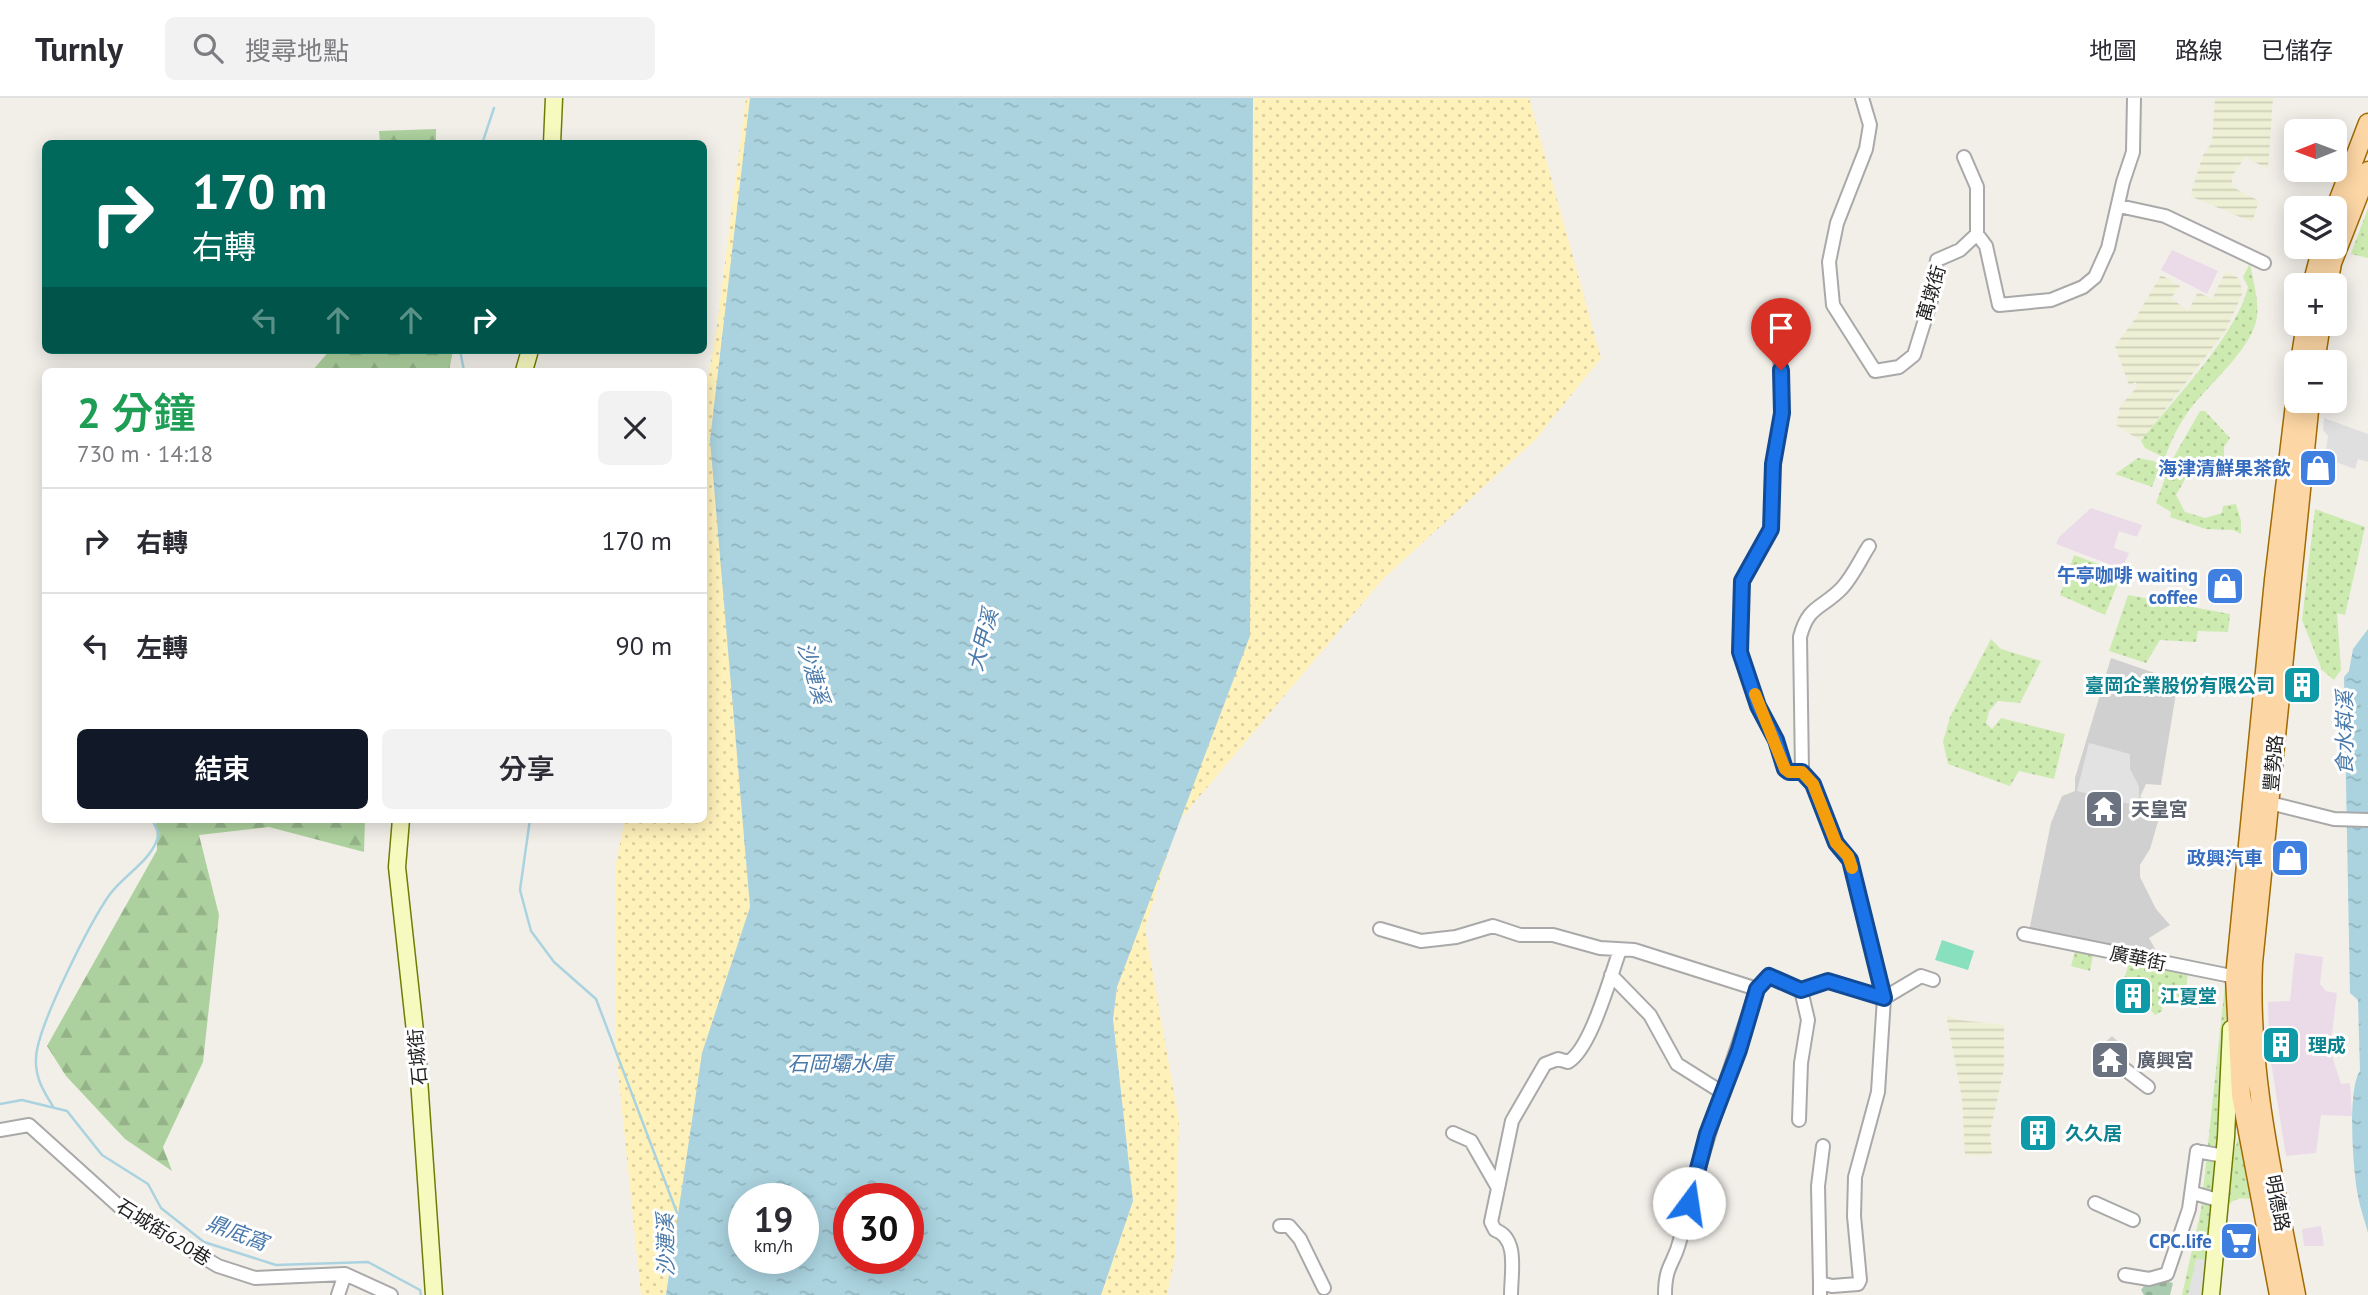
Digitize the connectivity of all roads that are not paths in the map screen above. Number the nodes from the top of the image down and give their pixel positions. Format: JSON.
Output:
{"nodes":[{"id":1,"x":554,"y":98,"type":"edge"},
{"id":2,"x":1862,"y":98,"type":"edge"},
{"id":3,"x":2134,"y":98,"type":"edge"},
{"id":4,"x":2368,"y":123,"type":"edge"},
{"id":5,"x":552,"y":140,"type":"edge"},
{"id":6,"x":1965,"y":157,"type":"dead end"},
{"id":7,"x":2368,"y":171,"type":"edge"},
{"id":8,"x":2340,"y":196,"type":"edge"},
{"id":9,"x":2119,"y":206,"type":"junction"},
{"id":10,"x":1977,"y":234,"type":"junction"},
{"id":11,"x":2264,"y":263,"type":"dead end"},
{"id":12,"x":2330,"y":273,"type":"edge"},
{"id":13,"x":1780,"y":348,"type":"dead end"},
{"id":14,"x":2294,"y":413,"type":"edge"},
{"id":15,"x":2309,"y":413,"type":"edge"},
{"id":16,"x":1869,"y":546,"type":"dead end"},
{"id":17,"x":1802,"y":772,"type":"junction"},
{"id":18,"x":2262,"y":801,"type":"junction"},
{"id":19,"x":2368,"y":820,"type":"edge"},
{"id":20,"x":401,"y":823,"type":"edge"},
{"id":21,"x":1380,"y":929,"type":"dead end"},
{"id":22,"x":2024,"y":934,"type":"dead end"},
{"id":23,"x":1620,"y":950,"type":"junction"},
{"id":24,"x":1611,"y":975,"type":"junction"},
{"id":25,"x":2243,"y":978,"type":"junction"},
{"id":26,"x":1933,"y":980,"type":"dead end"},
{"id":27,"x":1757,"y":989,"type":"junction"},
{"id":28,"x":1801,"y":990,"type":"junction"},
{"id":29,"x":1884,"y":998,"type":"junction"},
{"id":30,"x":2118,"y":1064,"type":"dead end"},
{"id":31,"x":2148,"y":1087,"type":"dead end"},
{"id":32,"x":1723,"y":1093,"type":"junction"},
{"id":33,"x":2253,"y":1113,"type":"junction"},
{"id":34,"x":1799,"y":1120,"type":"dead end"},
{"id":35,"x":0,"y":1130,"type":"edge"},
{"id":36,"x":1453,"y":1133,"type":"dead end"},
{"id":37,"x":2226,"y":1137,"type":"junction"},
{"id":38,"x":1823,"y":1146,"type":"dead end"},
{"id":39,"x":2224,"y":1156,"type":"junction"},
{"id":40,"x":1498,"y":1188,"type":"junction"},
{"id":41,"x":2195,"y":1191,"type":"junction"},
{"id":42,"x":2221,"y":1201,"type":"junction"},
{"id":43,"x":2095,"y":1203,"type":"dead end"},
{"id":44,"x":2133,"y":1220,"type":"dead end"},
{"id":45,"x":1280,"y":1226,"type":"dead end"},
{"id":46,"x":345,"y":1274,"type":"junction"},
{"id":47,"x":2125,"y":1275,"type":"dead end"},
{"id":48,"x":1324,"y":1288,"type":"dead end"},
{"id":49,"x":1820,"y":1289,"type":"edge"},
{"id":50,"x":338,"y":1295,"type":"edge"},
{"id":51,"x":391,"y":1295,"type":"edge"},
{"id":52,"x":434,"y":1295,"type":"edge"},
{"id":53,"x":1511,"y":1295,"type":"edge"},
{"id":54,"x":1665,"y":1295,"type":"edge"},
{"id":55,"x":2211,"y":1295,"type":"edge"},
{"id":56,"x":2279,"y":1295,"type":"edge"},
{"id":57,"x":2296,"y":1295,"type":"edge"}],
"edges":[{"from":1,"to":5,"type":"street"},
{"from":2,"to":10,"type":"street","name":"萬墩街"},
{"from":3,"to":9,"type":"street"},
{"from":4,"to":8,"type":"main road"},
{"from":6,"to":10,"type":"street"},
{"from":7,"to":12,"type":"main road"},
{"from":9,"to":10,"type":"street"},
{"from":9,"to":11,"type":"street"},
{"from":13,"to":17,"type":"street"},
{"from":14,"to":18,"type":"main road","name":"豐勢路"},
{"from":15,"to":18,"type":"main road","name":"豐勢路"},
{"from":16,"to":17,"type":"street"},
{"from":17,"to":29,"type":"street"},
{"from":18,"to":19,"type":"street"},
{"from":18,"to":25,"type":"main road","name":"豐勢路"},
{"from":20,"to":52,"type":"street","name":"石城街"},
{"from":21,"to":23,"type":"street"},
{"from":22,"to":25,"type":"street","name":"廣華街"},
{"from":23,"to":24,"type":"street"},
{"from":23,"to":27,"type":"street"},
{"from":24,"to":32,"type":"street"},
{"from":24,"to":40,"type":"street"},
{"from":25,"to":33,"type":"main road","name":"豐勢路"},
{"from":25,"to":37,"type":"street","name":"豐勢路"},
{"from":26,"to":29,"type":"street"},
{"from":27,"to":28,"type":"street"},
{"from":27,"to":32,"type":"street"},
{"from":28,"to":29,"type":"street"},
{"from":28,"to":34,"type":"street"},
{"from":29,"to":49,"type":"street"},
{"from":30,"to":31,"type":"street"},
{"from":32,"to":54,"type":"street"},
{"from":33,"to":37,"type":"street"},
{"from":33,"to":56,"type":"main road","name":"明德路"},
{"from":33,"to":57,"type":"main road","name":"明德路"},
{"from":35,"to":46,"type":"street","name":"石城街620巷"},
{"from":36,"to":40,"type":"street"},
{"from":37,"to":39,"type":"street","name":"豐勢路"},
{"from":38,"to":49,"type":"street"},
{"from":39,"to":41,"type":"street"},
{"from":39,"to":42,"type":"street","name":"豐勢路"},
{"from":40,"to":53,"type":"street"},
{"from":41,"to":42,"type":"street"},
{"from":41,"to":47,"type":"street"},
{"from":42,"to":55,"type":"street","name":"豐勢路"},
{"from":43,"to":44,"type":"street"},
{"from":45,"to":48,"type":"street"},
{"from":46,"to":50,"type":"street"},
{"from":46,"to":51,"type":"street","name":"石城街620巷"}]}
